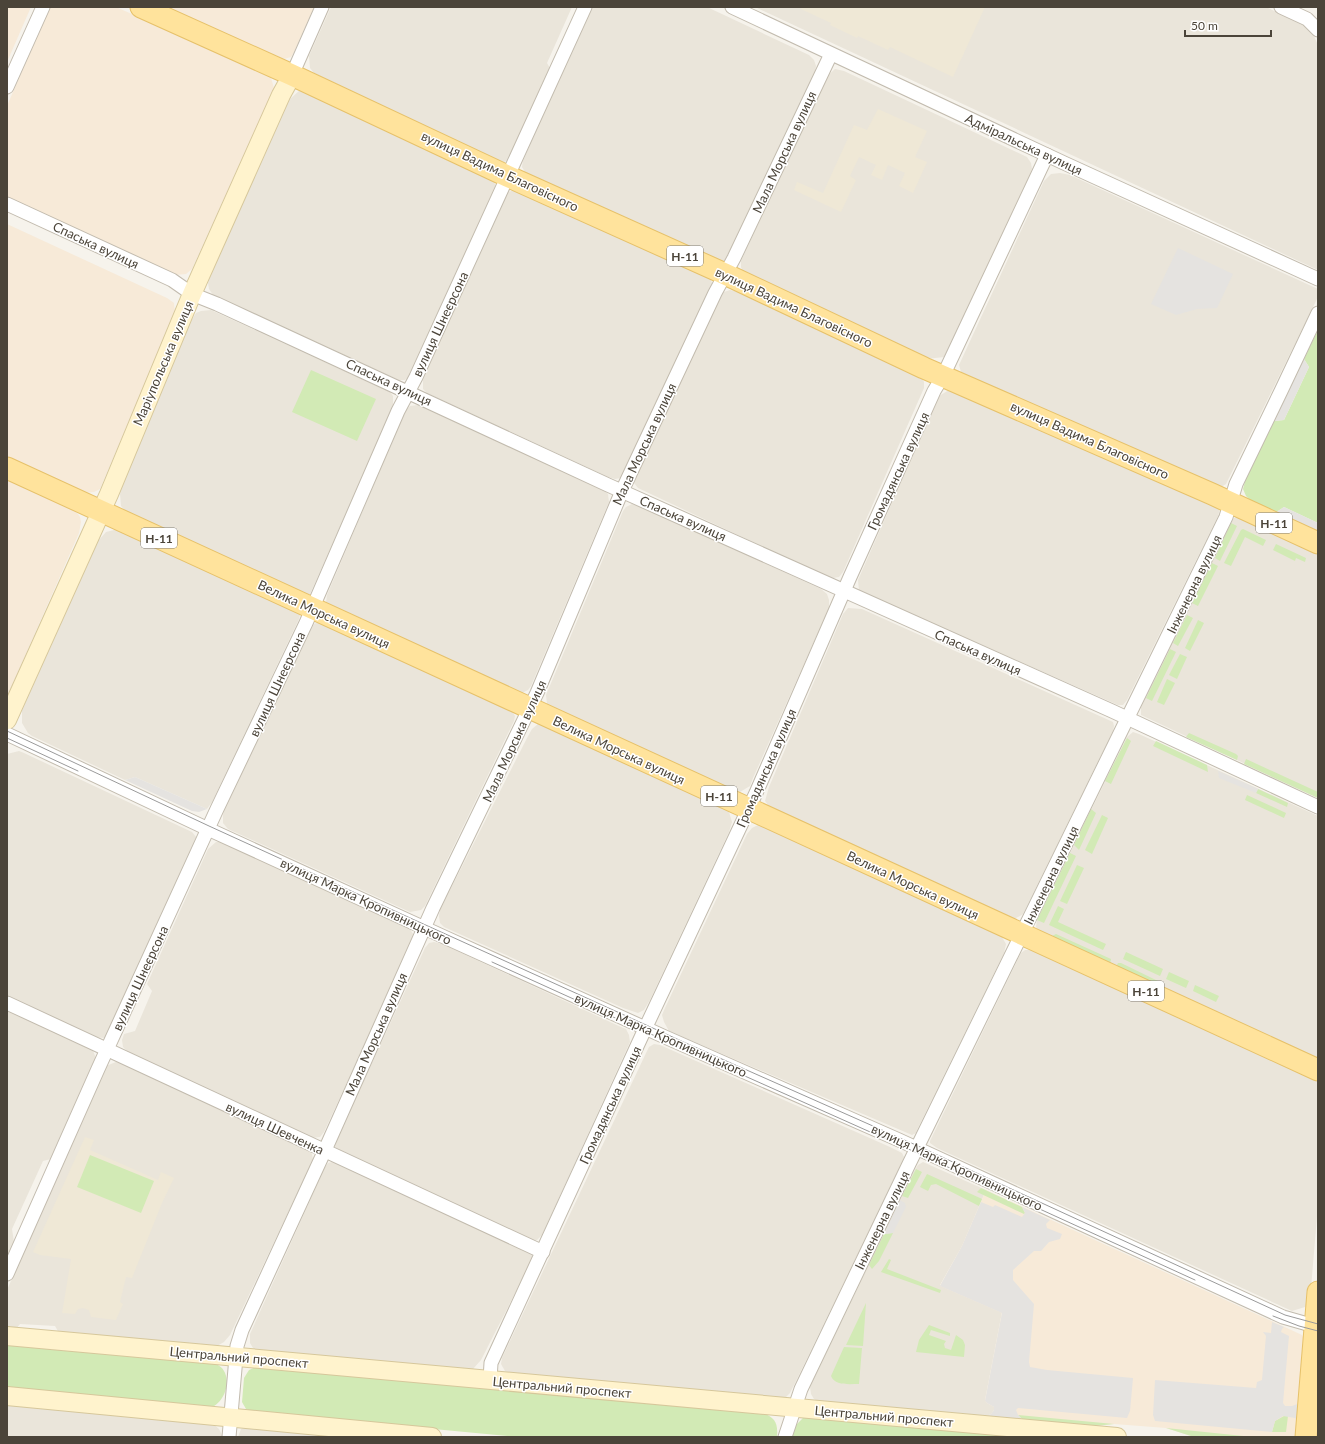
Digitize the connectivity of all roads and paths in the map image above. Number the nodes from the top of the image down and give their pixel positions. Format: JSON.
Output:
{"nodes":[{"id":1,"x":43,"y":7,"type":"edge"},
{"id":2,"x":141,"y":7,"type":"edge"},
{"id":3,"x":322,"y":7,"type":"edge"},
{"id":4,"x":584,"y":7,"type":"edge"},
{"id":5,"x":732,"y":7,"type":"edge"},
{"id":6,"x":1281,"y":7,"type":"edge"},
{"id":7,"x":1318,"y":30,"type":"edge"},
{"id":8,"x":831,"y":54,"type":"junction"},
{"id":9,"x":292,"y":75,"type":"junction"},
{"id":10,"x":7,"y":87,"type":"edge"},
{"id":11,"x":1047,"y":155,"type":"junction"},
{"id":12,"x":507,"y":176,"type":"junction"},
{"id":13,"x":7,"y":204,"type":"edge"},
{"id":14,"x":725,"y":274,"type":"junction"},
{"id":15,"x":1318,"y":279,"type":"edge"},
{"id":16,"x":192,"y":294,"type":"junction"},
{"id":17,"x":1318,"y":313,"type":"edge"},
{"id":18,"x":943,"y":376,"type":"junction"},
{"id":19,"x":408,"y":392,"type":"junction"},
{"id":20,"x":7,"y":468,"type":"edge"},
{"id":21,"x":622,"y":491,"type":"junction"},
{"id":22,"x":1230,"y":503,"type":"junction"},
{"id":23,"x":100,"y":511,"type":"junction"},
{"id":24,"x":1318,"y":543,"type":"edge"},
{"id":25,"x":843,"y":591,"type":"junction"},
{"id":26,"x":312,"y":608,"type":"junction"},
{"id":27,"x":530,"y":709,"type":"junction"},
{"id":28,"x":1127,"y":719,"type":"junction"},
{"id":29,"x":7,"y":720,"type":"edge"},
{"id":30,"x":7,"y":734,"type":"edge"},
{"id":31,"x":1318,"y":807,"type":"edge"},
{"id":32,"x":749,"y":809,"type":"junction"},
{"id":33,"x":208,"y":829,"type":"junction"},
{"id":34,"x":424,"y":928,"type":"junction"},
{"id":35,"x":1022,"y":935,"type":"junction"},
{"id":36,"x":7,"y":1003,"type":"edge"},
{"id":37,"x":645,"y":1029,"type":"junction"},
{"id":38,"x":107,"y":1050,"type":"junction"},
{"id":39,"x":1318,"y":1070,"type":"edge"},
{"id":40,"x":917,"y":1149,"type":"junction"},
{"id":41,"x":325,"y":1150,"type":"junction"},
{"id":42,"x":543,"y":1252,"type":"junction"},
{"id":43,"x":7,"y":1274,"type":"edge"},
{"id":44,"x":1318,"y":1292,"type":"edge"},
{"id":45,"x":1316,"y":1327,"type":"edge"},
{"id":46,"x":7,"y":1336,"type":"edge"},
{"id":47,"x":236,"y":1357,"type":"junction"},
{"id":48,"x":490,"y":1380,"type":"junction"},
{"id":49,"x":7,"y":1396,"type":"edge"},
{"id":50,"x":793,"y":1408,"type":"junction"},
{"id":51,"x":231,"y":1418,"type":"junction"},
{"id":52,"x":229,"y":1437,"type":"edge"},
{"id":53,"x":432,"y":1437,"type":"edge"},
{"id":54,"x":785,"y":1437,"type":"edge"},
{"id":55,"x":1117,"y":1437,"type":"edge"},
{"id":56,"x":1306,"y":1437,"type":"edge"}],
"edges":[{"from":1,"to":10,"type":"street"},
{"from":2,"to":9,"type":"main road","name":"вулиця Вадима Благовісного","number":"Н-11"},
{"from":3,"to":9,"type":"street","name":"Маріупольська вулиця"},
{"from":4,"to":12,"type":"street","name":"вулиця Шнеєрсона"},
{"from":5,"to":8,"type":"street","name":"Адміральська вулиця"},
{"from":6,"to":7,"type":"street"},
{"from":8,"to":11,"type":"street","name":"Адміральська вулиця"},
{"from":8,"to":14,"type":"street","name":"Мала Морська вулиця"},
{"from":9,"to":12,"type":"main road","name":"вулиця Вадима Благовісного","number":"Н-11"},
{"from":9,"to":16,"type":"main road","name":"Маріупольська вулиця"},
{"from":11,"to":15,"type":"street","name":"Адміральська вулиця"},
{"from":11,"to":18,"type":"street","name":"Громадянська вулиця"},
{"from":12,"to":14,"type":"main road","name":"вулиця Вадима Благовісного","number":"Н-11"},
{"from":12,"to":19,"type":"street","name":"вулиця Шнеєрсона"},
{"from":13,"to":16,"type":"street","name":"Спаська вулиця"},
{"from":14,"to":18,"type":"main road","name":"вулиця Вадима Благовісного","number":"Н-11"},
{"from":14,"to":21,"type":"street","name":"Мала Морська вулиця"},
{"from":16,"to":19,"type":"street","name":"Спаська вулиця"},
{"from":16,"to":23,"type":"main road","name":"Маріупольська вулиця"},
{"from":17,"to":22,"type":"street","name":"Інженерна вулиця"},
{"from":18,"to":22,"type":"main road","name":"вулиця Вадима Благовісного","number":"Н-11"},
{"from":18,"to":25,"type":"street","name":"Громадянська вулиця"},
{"from":19,"to":21,"type":"street","name":"Спаська вулиця"},
{"from":19,"to":26,"type":"street","name":"вулиця Шнеєрсона"},
{"from":20,"to":23,"type":"main road","name":"Велика Морська вулиця","number":"Н-11"},
{"from":21,"to":25,"type":"street","name":"Спаська вулиця"},
{"from":21,"to":27,"type":"street","name":"Мала Морська вулиця"},
{"from":22,"to":24,"type":"main road","name":"вулиця Вадима Благовісного","number":"Н-11"},
{"from":22,"to":28,"type":"street","name":"Інженерна вулиця"},
{"from":23,"to":26,"type":"main road","name":"Велика Морська вулиця","number":"Н-11"},
{"from":23,"to":29,"type":"main road","name":"Маріупольська вулиця"},
{"from":25,"to":28,"type":"street","name":"Спаська вулиця"},
{"from":25,"to":32,"type":"street","name":"Громадянська вулиця"},
{"from":26,"to":27,"type":"main road","name":"Велика Морська вулиця","number":"Н-11"},
{"from":26,"to":33,"type":"street","name":"вулиця Шнеєрсона"},
{"from":27,"to":32,"type":"main road","name":"Велика Морська вулиця","number":"Н-11"},
{"from":27,"to":34,"type":"street","name":"Мала Морська вулиця"},
{"from":28,"to":31,"type":"street","name":"Спаська вулиця"},
{"from":28,"to":35,"type":"street","name":"Інженерна вулиця"},
{"from":30,"to":33,"type":"street","name":"вулиця Марка Кропивницького"},
{"from":32,"to":35,"type":"main road","name":"Велика Морська вулиця","number":"Н-11"},
{"from":32,"to":37,"type":"street","name":"Громадянська вулиця"},
{"from":33,"to":34,"type":"street","name":"вулиця Марка Кропивницького"},
{"from":33,"to":38,"type":"street","name":"вулиця Шнеєрсона"},
{"from":34,"to":37,"type":"street","name":"вулиця Марка Кропивницького"},
{"from":34,"to":41,"type":"street","name":"Мала Морська вулиця"},
{"from":35,"to":39,"type":"main road","name":"Велика Морська вулиця","number":"Н-11"},
{"from":35,"to":40,"type":"street","name":"Інженерна вулиця"},
{"from":36,"to":38,"type":"street","name":"вулиця Шевченка"},
{"from":37,"to":40,"type":"street","name":"вулиця Марка Кропивницького"},
{"from":37,"to":42,"type":"street","name":"Громадянська вулиця"},
{"from":38,"to":41,"type":"street","name":"вулиця Шевченка"},
{"from":38,"to":43,"type":"street","name":"вулиця Шнеєрсона"},
{"from":40,"to":45,"type":"street","name":"вулиця Марка Кропивницького"},
{"from":40,"to":50,"type":"street","name":"Інженерна вулиця"},
{"from":41,"to":42,"type":"street","name":"вулиця Шевченка"},
{"from":41,"to":47,"type":"street","name":"Мала Морська вулиця"},
{"from":42,"to":48,"type":"street","name":"Громадянська вулиця"},
{"from":44,"to":45,"type":"main road"},
{"from":45,"to":56,"type":"main road"},
{"from":46,"to":47,"type":"main road","name":"Центральний проспект"},
{"from":47,"to":48,"type":"main road","name":"Центральний проспект"},
{"from":47,"to":51,"type":"street","name":"Мала Морська вулиця"},
{"from":48,"to":50,"type":"main road","name":"Центральний проспект"},
{"from":49,"to":51,"type":"main road"},
{"from":50,"to":54,"type":"street","name":"Інженерна вулиця"},
{"from":50,"to":55,"type":"main road","name":"Центральний проспект"},
{"from":51,"to":52,"type":"street","name":"Мала Морська вулиця"},
{"from":51,"to":53,"type":"main road"}]}
